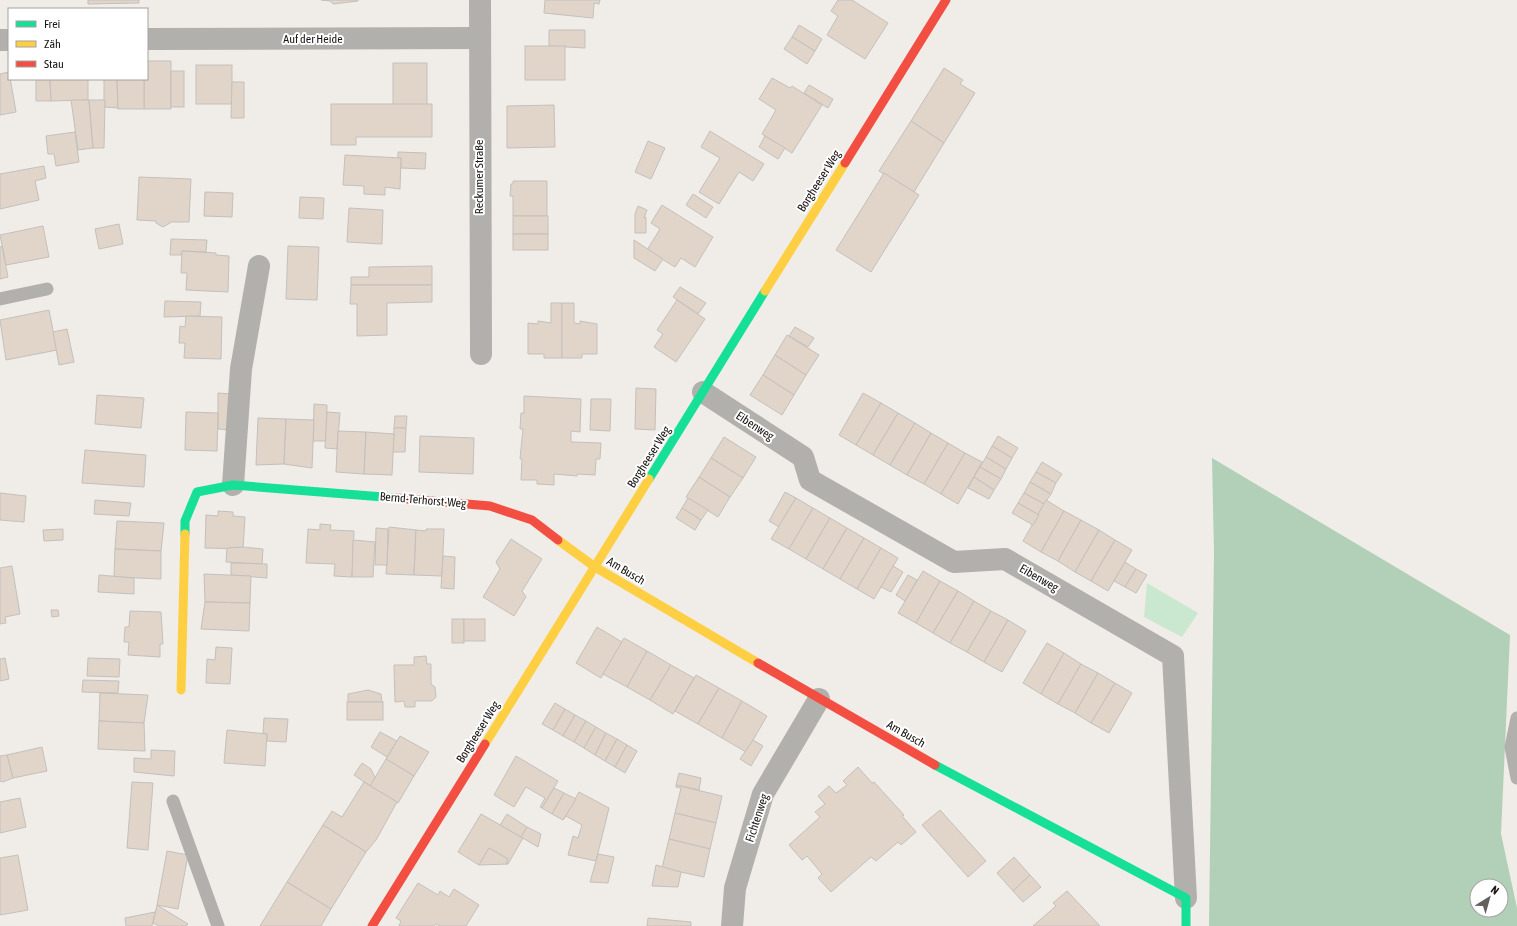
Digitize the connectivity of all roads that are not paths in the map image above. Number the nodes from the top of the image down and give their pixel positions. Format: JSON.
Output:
{"nodes":[{"id":1,"x":480,"y":0,"type":"edge"},
{"id":2,"x":946,"y":0,"type":"edge"},
{"id":3,"x":479,"y":38,"type":"junction"},
{"id":4,"x":148,"y":39,"type":"edge"},
{"id":5,"x":259,"y":266,"type":"dead end"},
{"id":6,"x":47,"y":289,"type":"dead end"},
{"id":7,"x":0,"y":299,"type":"edge"},
{"id":8,"x":481,"y":354,"type":"dead end"},
{"id":9,"x":703,"y":392,"type":"junction"},
{"id":10,"x":233,"y":485,"type":"junction"},
{"id":11,"x":595,"y":567,"type":"junction"},
{"id":12,"x":182,"y":690,"type":"dead end"},
{"id":13,"x":819,"y":699,"type":"junction"},
{"id":14,"x":1517,"y":718,"type":"edge"},
{"id":15,"x":1517,"y":778,"type":"edge"},
{"id":16,"x":172,"y":801,"type":"dead end"},
{"id":17,"x":1186,"y":898,"type":"junction"},
{"id":18,"x":218,"y":926,"type":"edge"},
{"id":19,"x":372,"y":926,"type":"edge"},
{"id":20,"x":732,"y":926,"type":"edge"},
{"id":21,"x":1186,"y":926,"type":"edge"}],
"edges":[{"from":1,"to":3,"type":"street","name":"Reckumer Straße"},
{"from":2,"to":9,"type":"street","name":"Borgheeser Weg"},
{"from":3,"to":4,"type":"street","name":"Auf der Heide"},
{"from":3,"to":8,"type":"street","name":"Reckumer Straße"},
{"from":5,"to":10,"type":"street"},
{"from":6,"to":7,"type":"lane"},
{"from":9,"to":11,"type":"street","name":"Borgheeser Weg"},
{"from":9,"to":17,"type":"street","name":"Eibenweg"},
{"from":10,"to":11,"type":"street","name":"Bernd-Terhorst-Weg"},
{"from":10,"to":12,"type":"street","name":"Bernd-Terhorst-Weg"},
{"from":11,"to":13,"type":"street","name":"Am Busch"},
{"from":11,"to":19,"type":"street","name":"Borgheeser Weg"},
{"from":13,"to":17,"type":"street","name":"Am Busch"},
{"from":13,"to":20,"type":"street","name":"Fichtenweg"},
{"from":14,"to":15,"type":"lane"},
{"from":16,"to":18,"type":"lane"},
{"from":17,"to":21,"type":"street"}]}
